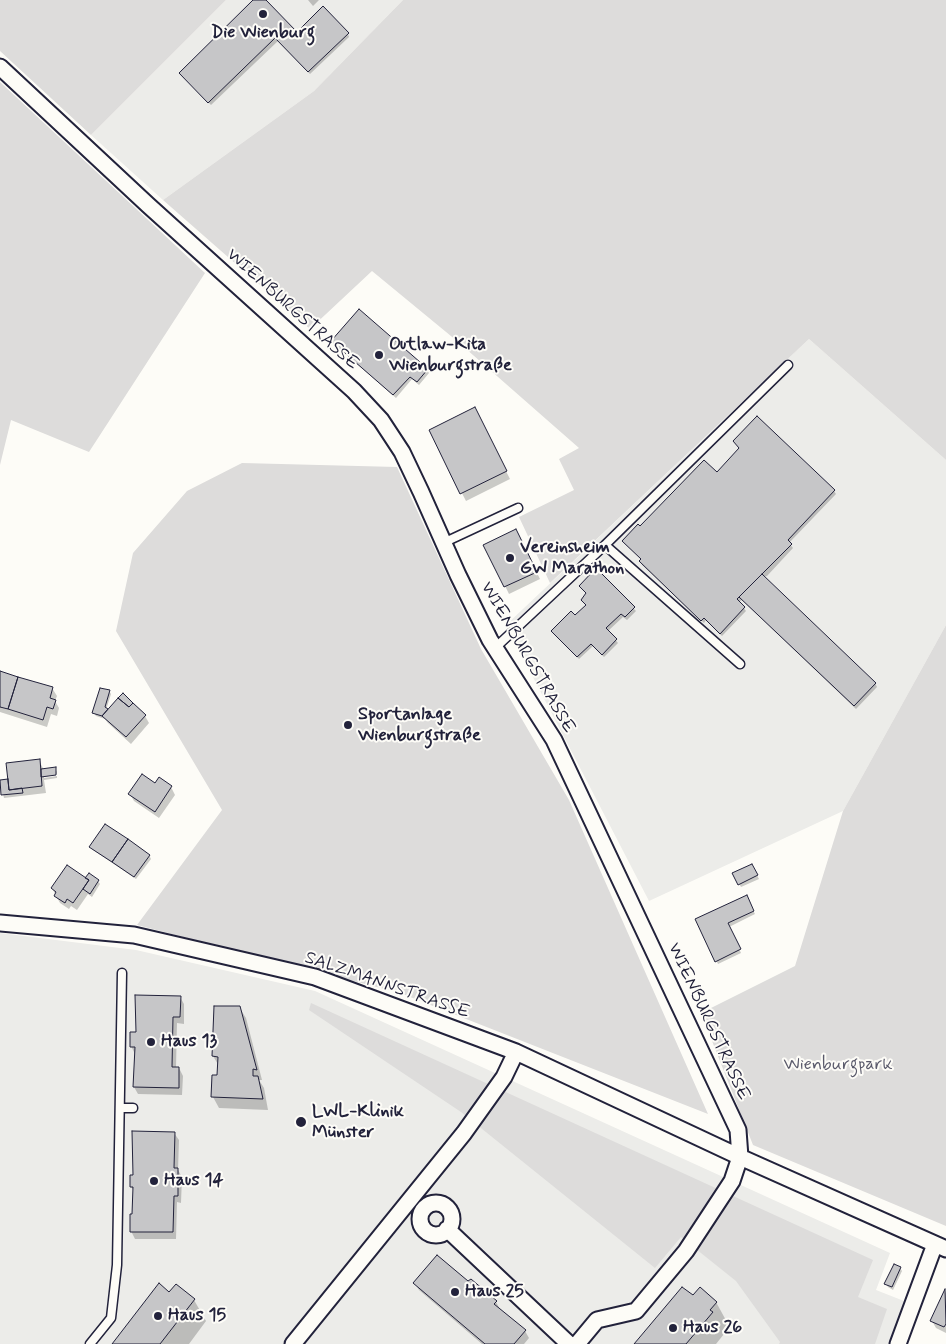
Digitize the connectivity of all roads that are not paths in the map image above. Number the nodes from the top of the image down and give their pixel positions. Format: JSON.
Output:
{"nodes":[{"id":1,"x":0,"y":67,"type":"edge"},
{"id":2,"x":788,"y":365,"type":"dead end"},
{"id":3,"x":518,"y":508,"type":"dead end"},
{"id":4,"x":443,"y":543,"type":"junction"},
{"id":5,"x":605,"y":545,"type":"junction"},
{"id":6,"x":495,"y":648,"type":"junction"},
{"id":7,"x":740,"y":664,"type":"dead end"},
{"id":8,"x":0,"y":923,"type":"edge"},
{"id":9,"x":122,"y":973,"type":"dead end"},
{"id":10,"x":516,"y":1052,"type":"junction"},
{"id":11,"x":120,"y":1108,"type":"junction"},
{"id":12,"x":133,"y":1108,"type":"dead end"},
{"id":13,"x":740,"y":1158,"type":"junction"},
{"id":14,"x":411,"y":1198,"type":"junction"},
{"id":15,"x":424,"y":1208,"type":"junction"},
{"id":16,"x":447,"y":1229,"type":"junction"},
{"id":17,"x":940,"y":1247,"type":"edge"},
{"id":18,"x":90,"y":1344,"type":"edge"},
{"id":19,"x":293,"y":1344,"type":"edge"},
{"id":20,"x":569,"y":1344,"type":"edge"},
{"id":21,"x":577,"y":1344,"type":"edge"},
{"id":22,"x":898,"y":1344,"type":"edge"}],
"edges":[{"from":1,"to":4,"type":"street","name":"WIENBURGSTRASSE"},
{"from":2,"to":5,"type":"lane"},
{"from":3,"to":4,"type":"lane"},
{"from":4,"to":6,"type":"street","name":"WIENBURGSTRASSE"},
{"from":5,"to":6,"type":"lane"},
{"from":5,"to":7,"type":"lane"},
{"from":6,"to":13,"type":"street","name":"WIENBURGSTRASSE"},
{"from":8,"to":10,"type":"street","name":"SALZMANNSTRASSE"},
{"from":9,"to":11,"type":"lane"},
{"from":10,"to":13,"type":"street","name":"SALZMANNSTRASSE"},
{"from":10,"to":14,"type":"street"},
{"from":11,"to":12,"type":"lane"},
{"from":11,"to":18,"type":"lane"},
{"from":13,"to":17,"type":"street"},
{"from":13,"to":21,"type":"street"},
{"from":14,"to":15,"type":"street"},
{"from":14,"to":19,"type":"street"},
{"from":15,"to":16,"type":"street"},
{"from":15,"to":16,"type":"street"},
{"from":16,"to":20,"type":"street"},
{"from":17,"to":22,"type":"street"}]}
